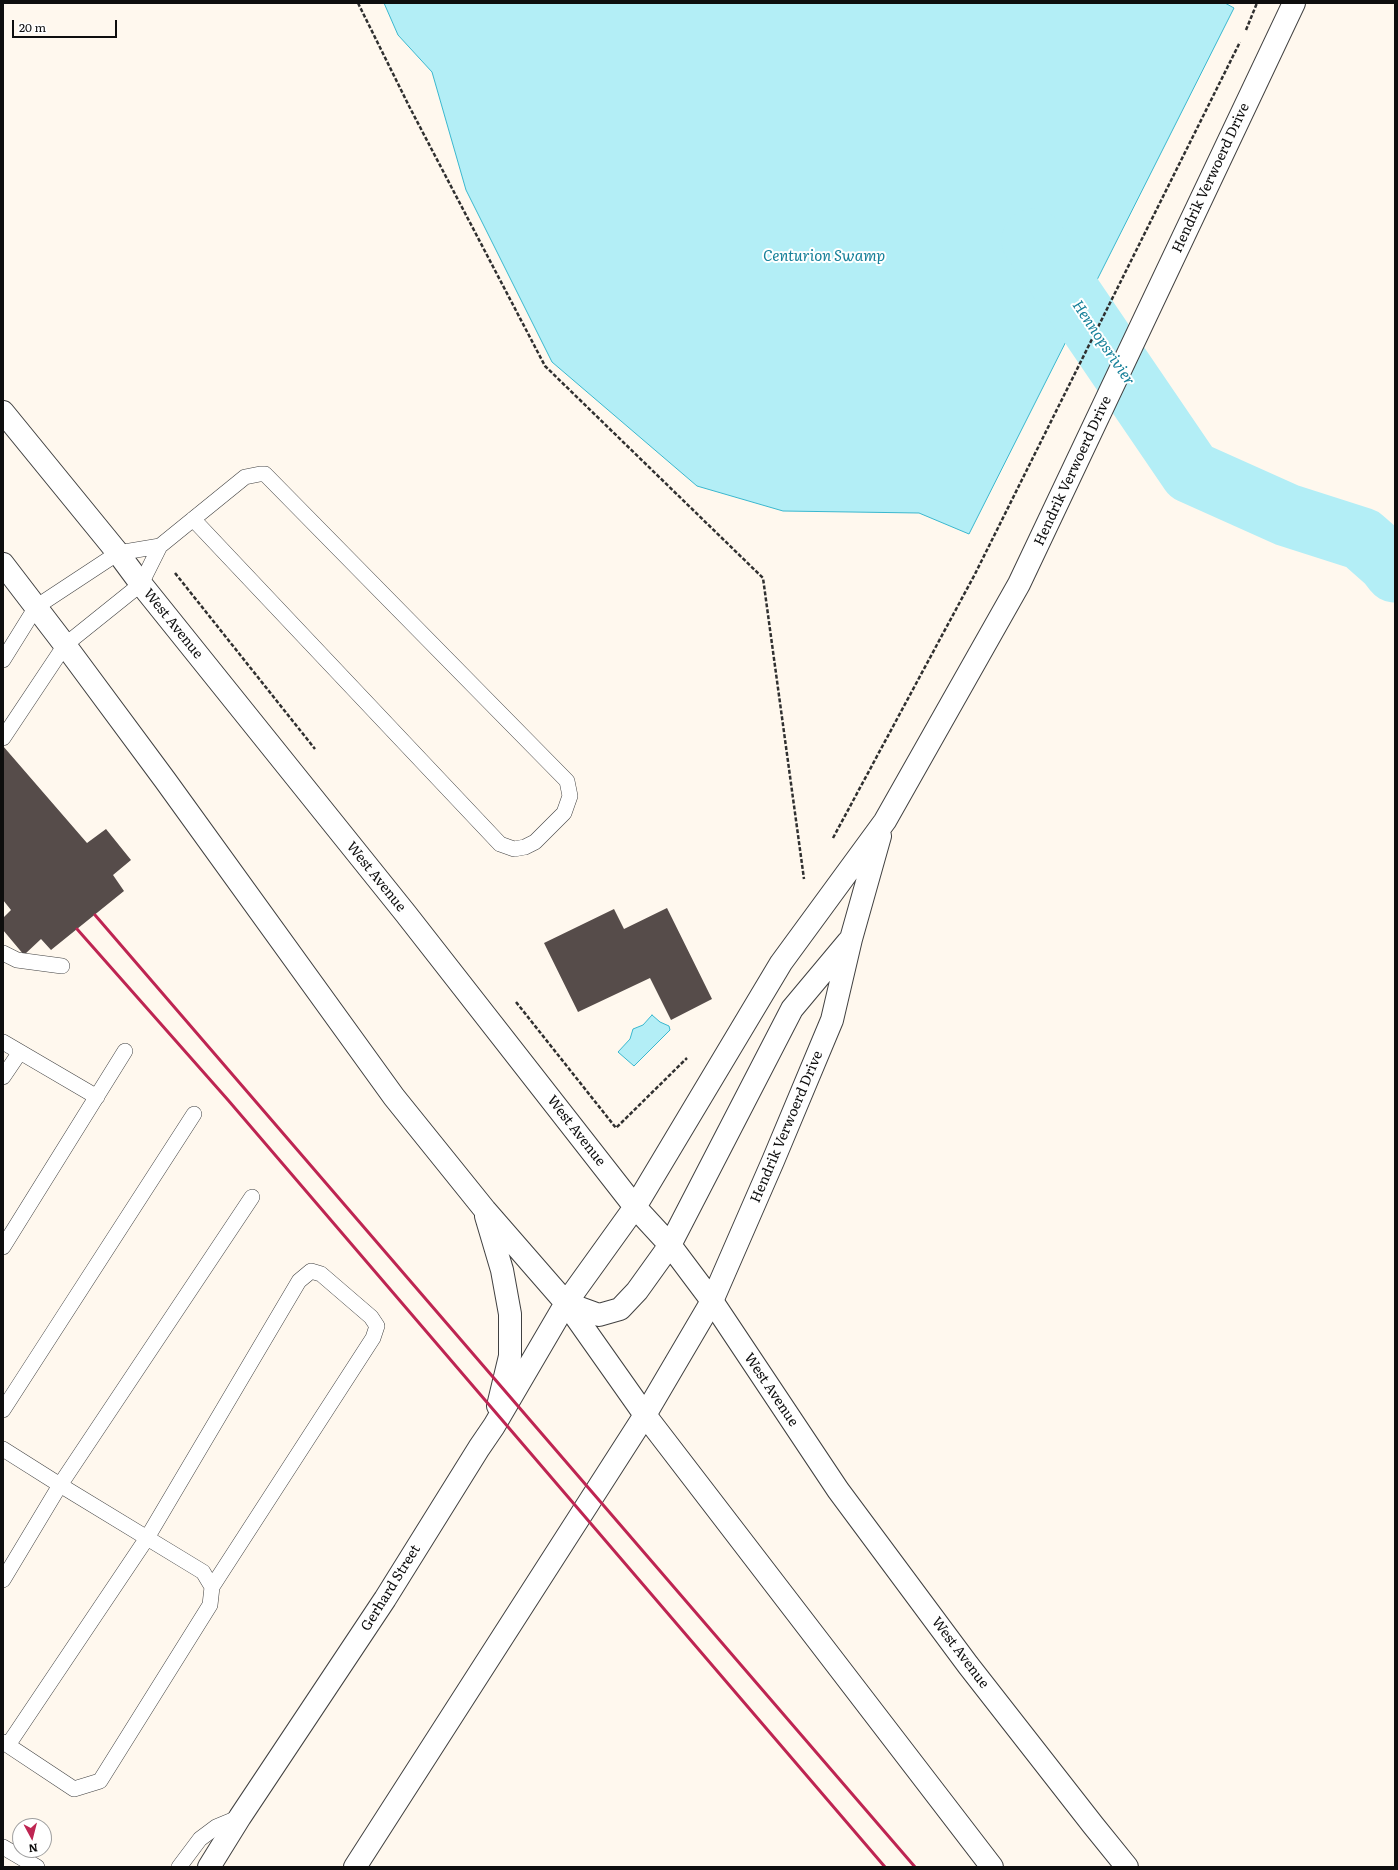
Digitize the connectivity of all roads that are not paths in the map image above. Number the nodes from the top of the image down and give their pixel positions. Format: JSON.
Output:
{"nodes":[{"id":1,"x":1294,"y":3,"type":"edge"},
{"id":2,"x":3,"y":412,"type":"edge"},
{"id":3,"x":193,"y":520,"type":"junction"},
{"id":4,"x":160,"y":546,"type":"junction"},
{"id":5,"x":118,"y":553,"type":"junction"},
{"id":6,"x":3,"y":564,"type":"edge"},
{"id":7,"x":141,"y":584,"type":"junction"},
{"id":8,"x":36,"y":608,"type":"junction"},
{"id":9,"x":65,"y":645,"type":"junction"},
{"id":10,"x":3,"y":660,"type":"edge"},
{"id":11,"x":3,"y":738,"type":"edge"},
{"id":12,"x":885,"y":821,"type":"junction"},
{"id":13,"x":851,"y":939,"type":"junction"},
{"id":14,"x":3,"y":953,"type":"edge"},
{"id":15,"x":62,"y":966,"type":"dead end"},
{"id":16,"x":3,"y":1042,"type":"edge"},
{"id":17,"x":125,"y":1051,"type":"dead end"},
{"id":18,"x":20,"y":1052,"type":"junction"},
{"id":19,"x":3,"y":1077,"type":"edge"},
{"id":20,"x":96,"y":1097,"type":"junction"},
{"id":21,"x":194,"y":1114,"type":"dead end"},
{"id":22,"x":252,"y":1197,"type":"dead end"},
{"id":23,"x":635,"y":1207,"type":"junction"},
{"id":24,"x":485,"y":1210,"type":"junction"},
{"id":25,"x":670,"y":1245,"type":"junction"},
{"id":26,"x":3,"y":1247,"type":"edge"},
{"id":27,"x":712,"y":1301,"type":"junction"},
{"id":28,"x":566,"y":1303,"type":"junction"},
{"id":29,"x":3,"y":1410,"type":"edge"},
{"id":30,"x":645,"y":1415,"type":"junction"},
{"id":31,"x":494,"y":1426,"type":"junction"},
{"id":32,"x":3,"y":1449,"type":"edge"},
{"id":33,"x":60,"y":1486,"type":"junction"},
{"id":34,"x":147,"y":1538,"type":"junction"},
{"id":35,"x":3,"y":1580,"type":"edge"},
{"id":36,"x":212,"y":1587,"type":"junction"},
{"id":37,"x":5,"y":1744,"type":"edge"},
{"id":38,"x":240,"y":1817,"type":"junction"},
{"id":39,"x":3,"y":1847,"type":"edge"},
{"id":40,"x":37,"y":1867,"type":"edge"},
{"id":41,"x":179,"y":1867,"type":"edge"},
{"id":42,"x":209,"y":1867,"type":"edge"},
{"id":43,"x":356,"y":1867,"type":"edge"},
{"id":44,"x":992,"y":1867,"type":"edge"},
{"id":45,"x":1127,"y":1867,"type":"edge"}],
"edges":[{"from":1,"to":12,"type":"street","name":"Hendrik Verwoerd Drive"},
{"from":2,"to":5,"type":"street","name":"West Avenue"},
{"from":3,"to":3,"type":"lane"},
{"from":3,"to":4,"type":"lane"},
{"from":4,"to":5,"type":"lane"},
{"from":4,"to":7,"type":"lane"},
{"from":5,"to":7,"type":"street","name":"West Avenue"},
{"from":5,"to":8,"type":"lane"},
{"from":6,"to":8,"type":"street"},
{"from":7,"to":9,"type":"lane"},
{"from":7,"to":23,"type":"street","name":"West Avenue"},
{"from":8,"to":9,"type":"street"},
{"from":8,"to":10,"type":"lane"},
{"from":9,"to":11,"type":"lane"},
{"from":9,"to":24,"type":"street"},
{"from":12,"to":13,"type":"street","name":"Hendrik Verwoerd Drive"},
{"from":12,"to":23,"type":"street","name":"Hendrik Verwoerd Drive"},
{"from":13,"to":25,"type":"street"},
{"from":13,"to":27,"type":"street","name":"Hendrik Verwoerd Drive"},
{"from":14,"to":15,"type":"lane"},
{"from":16,"to":18,"type":"lane"},
{"from":17,"to":20,"type":"lane"},
{"from":18,"to":19,"type":"lane"},
{"from":18,"to":20,"type":"lane"},
{"from":20,"to":26,"type":"lane"},
{"from":21,"to":29,"type":"lane"},
{"from":22,"to":33,"type":"lane"},
{"from":23,"to":25,"type":"street","name":"West Avenue"},
{"from":23,"to":28,"type":"street","name":"Hendrik Verwoerd Drive"},
{"from":24,"to":28,"type":"street"},
{"from":24,"to":31,"type":"street"},
{"from":25,"to":27,"type":"street","name":"West Avenue"},
{"from":25,"to":28,"type":"street"},
{"from":27,"to":30,"type":"street","name":"Hendrik Verwoerd Drive"},
{"from":27,"to":45,"type":"street","name":"West Avenue"},
{"from":28,"to":30,"type":"street"},
{"from":28,"to":31,"type":"street","name":"Gerhard Street"},
{"from":30,"to":43,"type":"street"},
{"from":30,"to":44,"type":"street"},
{"from":31,"to":38,"type":"street","name":"Gerhard Street"},
{"from":32,"to":33,"type":"lane"},
{"from":33,"to":34,"type":"lane"},
{"from":33,"to":35,"type":"lane"},
{"from":34,"to":36,"type":"lane"},
{"from":34,"to":36,"type":"lane"},
{"from":34,"to":37,"type":"lane"},
{"from":36,"to":37,"type":"lane"},
{"from":38,"to":41,"type":"lane"},
{"from":38,"to":42,"type":"street","name":"Gerhard Street"},
{"from":39,"to":40,"type":"lane"}]}
